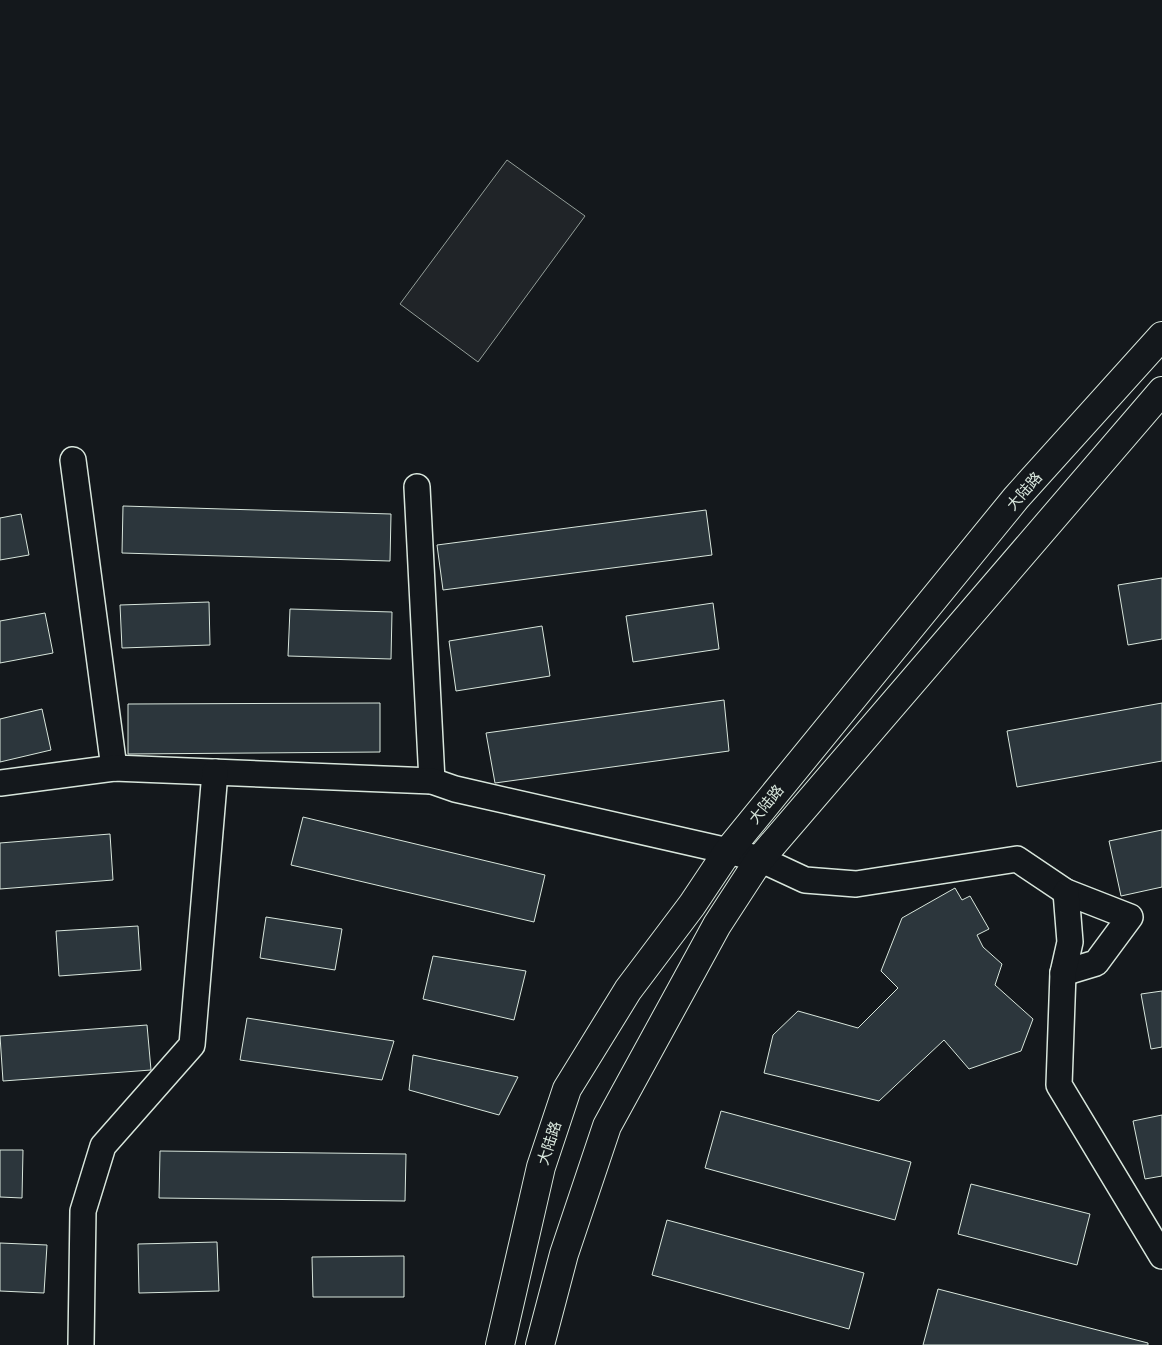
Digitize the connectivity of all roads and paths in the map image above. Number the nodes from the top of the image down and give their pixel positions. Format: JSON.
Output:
{"nodes":[{"id":1,"x":1162,"y":336,"type":"edge"},
{"id":2,"x":1162,"y":391,"type":"edge"},
{"id":3,"x":73,"y":460,"type":"dead end"},
{"id":4,"x":417,"y":486,"type":"dead end"},
{"id":5,"x":114,"y":768,"type":"junction"},
{"id":6,"x":215,"y":772,"type":"junction"},
{"id":7,"x":432,"y":781,"type":"junction"},
{"id":8,"x":0,"y":783,"type":"edge"},
{"id":9,"x":728,"y":851,"type":"junction"},
{"id":10,"x":760,"y":860,"type":"junction"},
{"id":11,"x":1066,"y":892,"type":"junction"},
{"id":12,"x":1063,"y":973,"type":"junction"},
{"id":13,"x":1162,"y":1256,"type":"edge"},
{"id":14,"x":81,"y":1345,"type":"edge"},
{"id":15,"x":500,"y":1345,"type":"edge"},
{"id":16,"x":540,"y":1345,"type":"edge"}],
"edges":[{"from":1,"to":9,"type":"main road","name":"大陆路"},
{"from":2,"to":10,"type":"main road","name":"大陆路"},
{"from":3,"to":5,"type":"street"},
{"from":4,"to":7,"type":"street"},
{"from":5,"to":6,"type":"street"},
{"from":5,"to":8,"type":"street"},
{"from":6,"to":7,"type":"street"},
{"from":6,"to":14,"type":"street"},
{"from":7,"to":9,"type":"street"},
{"from":9,"to":10,"type":"street"},
{"from":9,"to":15,"type":"main road","name":"大陆路"},
{"from":10,"to":11,"type":"street"},
{"from":10,"to":16,"type":"main road","name":"大陆路"},
{"from":11,"to":12,"type":"street"},
{"from":11,"to":12,"type":"street"},
{"from":12,"to":13,"type":"street"}]}
